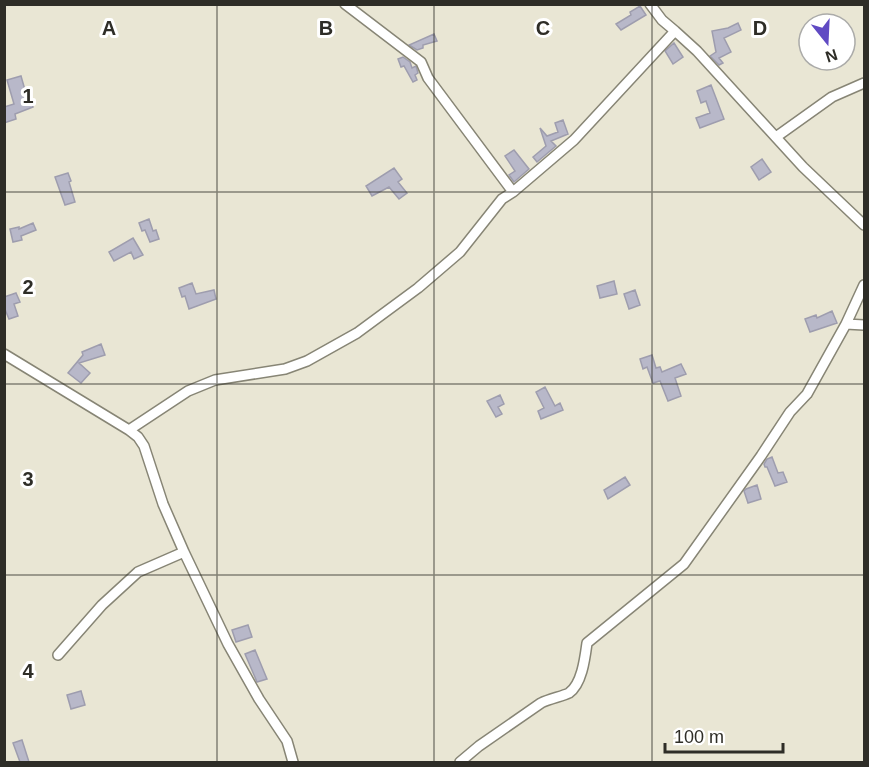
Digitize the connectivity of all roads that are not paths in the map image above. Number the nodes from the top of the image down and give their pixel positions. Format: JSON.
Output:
{"nodes":[{"id":1,"x":345,"y":4,"type":"edge"},
{"id":2,"x":650,"y":4,"type":"edge"},
{"id":3,"x":675,"y":31,"type":"junction"},
{"id":4,"x":864,"y":83,"type":"edge"},
{"id":5,"x":776,"y":137,"type":"junction"},
{"id":6,"x":513,"y":192,"type":"junction"},
{"id":7,"x":864,"y":225,"type":"edge"},
{"id":8,"x":864,"y":285,"type":"edge"},
{"id":9,"x":846,"y":324,"type":"junction"},
{"id":10,"x":864,"y":325,"type":"edge"},
{"id":11,"x":4,"y":354,"type":"edge"},
{"id":12,"x":129,"y":430,"type":"junction"},
{"id":13,"x":184,"y":552,"type":"junction"},
{"id":14,"x":58,"y":655,"type":"dead end"},
{"id":15,"x":293,"y":762,"type":"edge"},
{"id":16,"x":460,"y":762,"type":"edge"}],
"edges":[{"from":1,"to":6,"type":"street"},
{"from":2,"to":3,"type":"street"},
{"from":3,"to":5,"type":"street"},
{"from":3,"to":6,"type":"street"},
{"from":4,"to":5,"type":"street"},
{"from":5,"to":7,"type":"street"},
{"from":6,"to":12,"type":"street"},
{"from":8,"to":9,"type":"street"},
{"from":9,"to":10,"type":"street"},
{"from":9,"to":16,"type":"street"},
{"from":11,"to":12,"type":"street"},
{"from":12,"to":13,"type":"street"},
{"from":13,"to":14,"type":"street"},
{"from":13,"to":15,"type":"street"}]}
